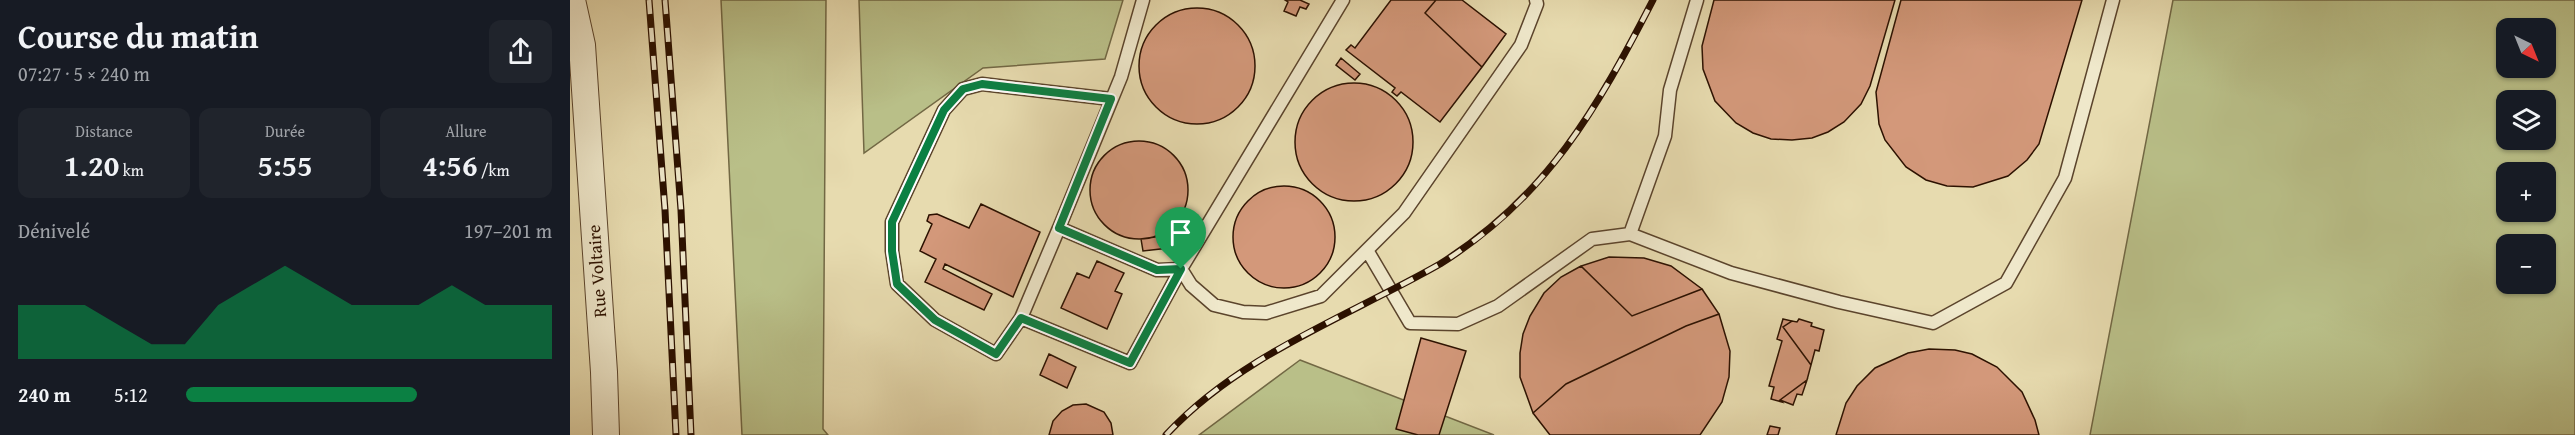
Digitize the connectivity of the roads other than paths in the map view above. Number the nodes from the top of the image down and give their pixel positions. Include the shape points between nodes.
1 (572, 0) edge
2 (1143, 0) edge
3 (1343, 0) edge
4 (1536, 0) edge
5 (1697, 0) edge
6 (2113, 0) edge
7 (1111, 99) junction
8 (1059, 228) junction
9 (1630, 234) junction
10 (1367, 250) junction
11 (1181, 269) junction
12 (1021, 318) junction
13 (606, 435) edge

1 - 13 street, Rue Voltaire via 582,57
2 - 7 lane
3 - 11 lane
4 - 10 lane via 1521,45 1404,213
5 - 9 lane via 1670,90 1665,136
6 - 9 lane via 2065,178 2006,284 1933,323 1731,273
7 - 8 lane
7 - 12 lane via 982,84 963,89 944,110 892,222 897,284 935,320 996,354
8 - 11 lane via 1157,270
8 - 12 lane
9 - 10 lane via 1592,239 1498,306 1458,324 1410,323
10 - 11 lane via 1321,296 1266,313 1214,305 1191,285
11 - 12 lane via 1130,363

